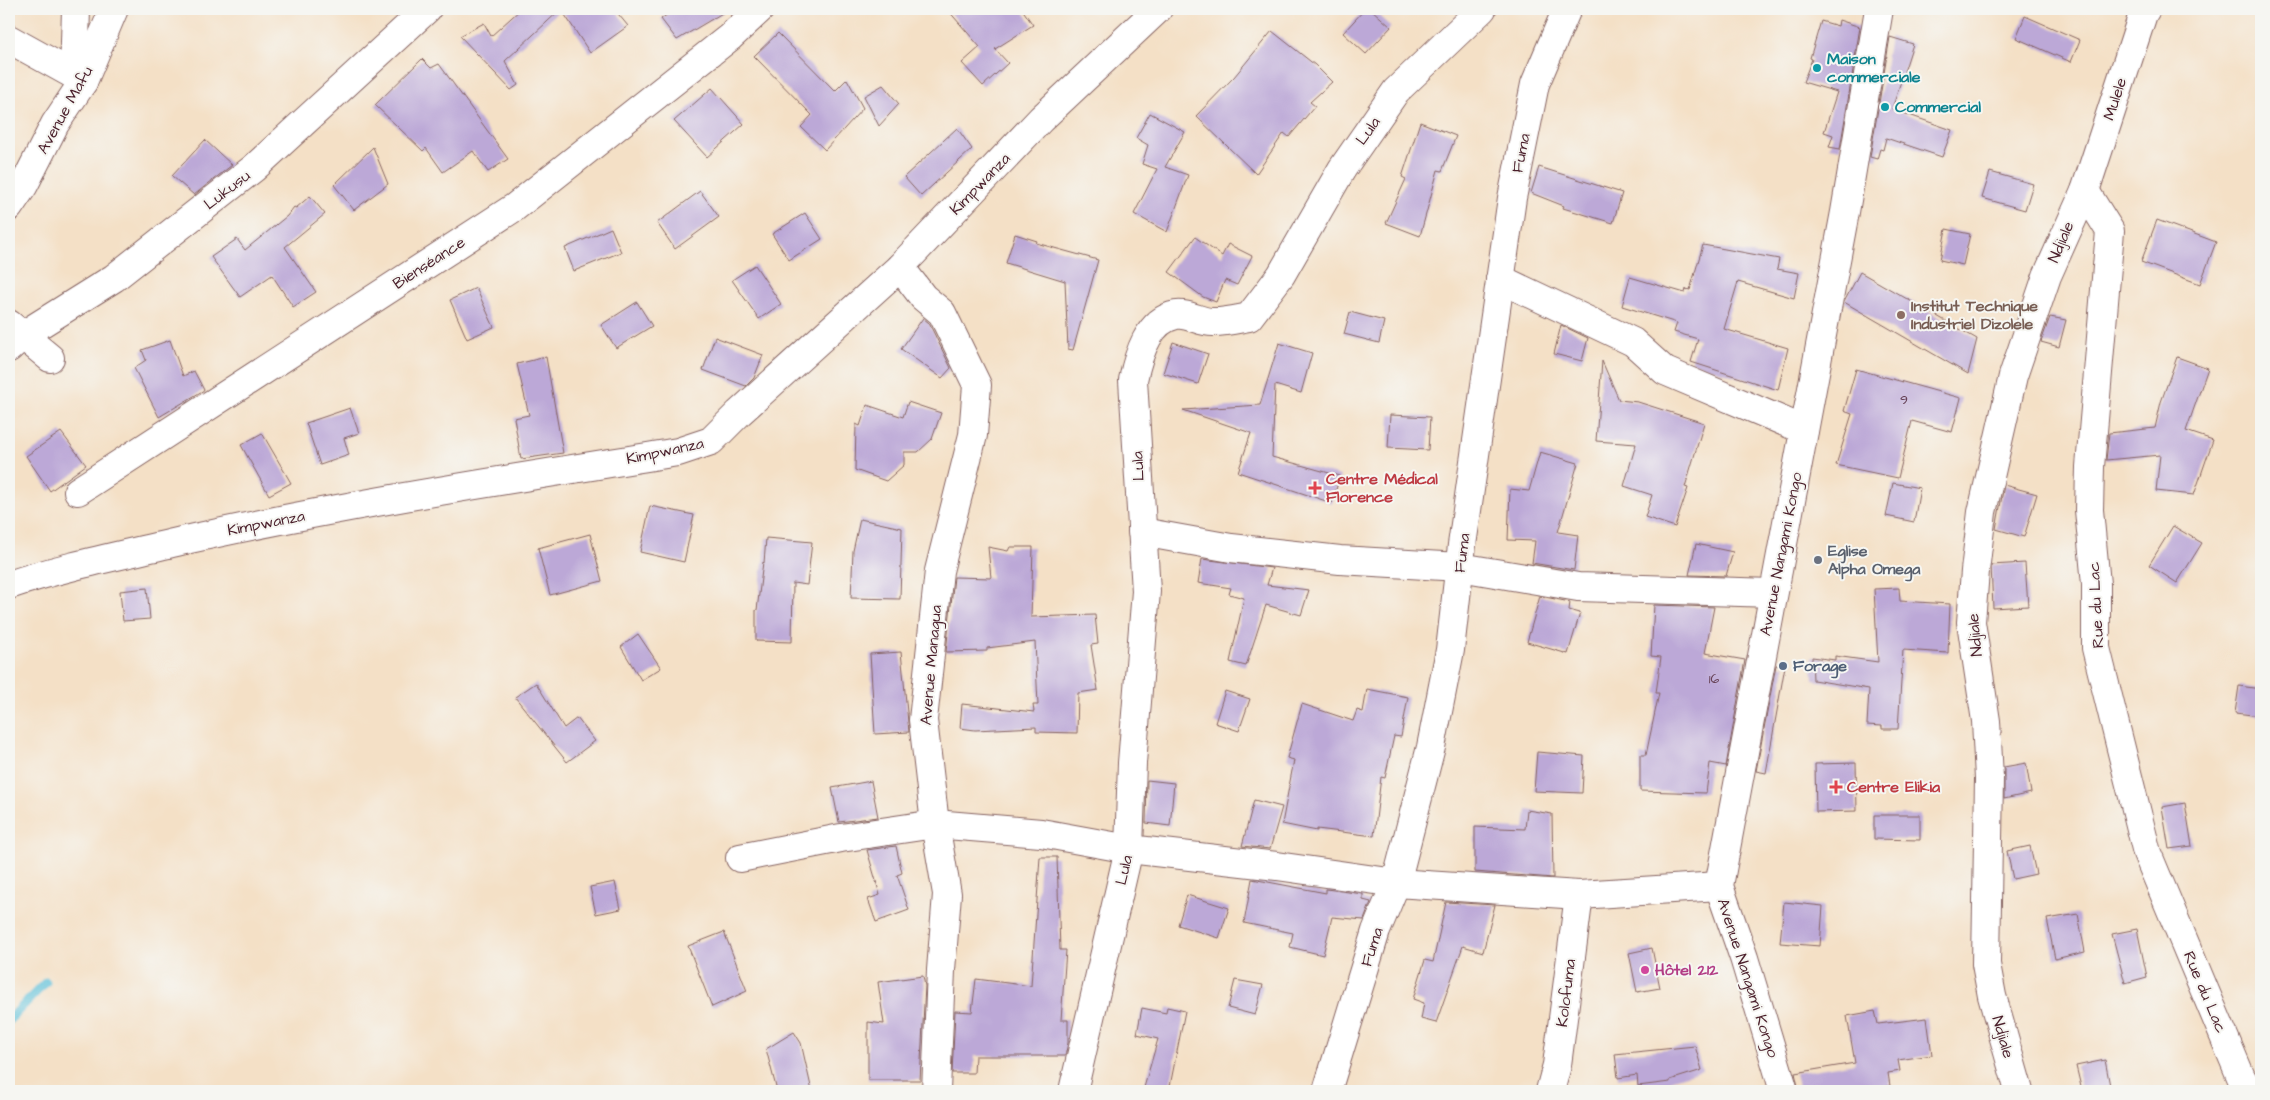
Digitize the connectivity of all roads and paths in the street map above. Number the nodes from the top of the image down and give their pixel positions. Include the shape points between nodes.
1 (76, 9) edge
2 (114, 9) edge
3 (426, 9) edge
4 (760, 9) edge
5 (1158, 9) edge
6 (1482, 9) edge
7 (1567, 9) edge
8 (1878, 9) edge
9 (2143, 10) edge
10 (9, 39) edge
11 (78, 79) junction
12 (2085, 191) junction
13 (9, 207) edge
14 (900, 267) junction
15 (1500, 280) junction
16 (13, 335) edge
17 (50, 358) dead end
18 (1804, 430) junction
19 (78, 491) dead end
20 (1142, 532) junction
21 (1460, 567) junction
22 (9, 585) edge
23 (1774, 594) junction
24 (935, 824) junction
25 (1129, 850) junction
26 (740, 858) dead end
27 (1396, 883) junction
28 (1719, 886) junction
29 (1579, 895) junction
30 (936, 1091) edge
31 (1073, 1091) edge
32 (1327, 1091) edge
33 (1550, 1091) edge
34 (1784, 1091) edge
35 (2019, 1091) edge
36 (2250, 1091) edge

1 - 11 street
2 - 11 street, Avenue Mafu
3 - 16 street, Lukusu via 254,168 114,278
4 - 19 street, Bienséance via 730,37 515,207
5 - 14 street, Kimpwanza via 1041,119
6 - 20 street, Lula via 1396,91 1342,169 1281,274 1249,318 1213,323 1177,315 1160,323 1147,338 1137,358 1133,380
7 - 15 street, Fuma via 1535,84 1512,198
8 - 18 street, Avenue Nangami Kongo via 1845,212
9 - 12 street, Mulele
10 - 11 street
11 - 13 street, Avenue Mafu via 24,185
12 - 35 street, Ndjiale via 2047,276 2013,376 1982,512 1971,622 1986,721 1989,778 1986,964
12 - 36 street, Rue du Lac via 2110,231 2088,510 2096,584 2096,648 2147,853 2241,1077
14 - 22 street, Kimpwanza via 711,441 678,452 256,524 49,571
14 - 24 street, Avenue Managua via 923,298 942,313 977,385 973,435 939,571 923,720
15 - 18 street via 1633,342 1665,371
15 - 21 street, Fuma
16 - 17 street
18 - 23 street, Avenue Nangami Kongo
20 - 21 street via 1231,548 1331,559
20 - 25 street, Lula via 1146,591 1132,762
21 - 23 street via 1578,587
21 - 27 street, Fuma via 1450,650 1433,737
23 - 28 street, Avenue Nangami Kongo
24 - 25 street via 1041,833
24 - 26 street
24 - 30 street, Avenue Managua via 947,894
25 - 27 street
25 - 31 street, Lula
27 - 29 street
27 - 32 street, Fuma via 1376,931
28 - 29 street
28 - 34 street, Avenue Nangami Kongo
29 - 33 street, Kolofuma via 1557,1065

